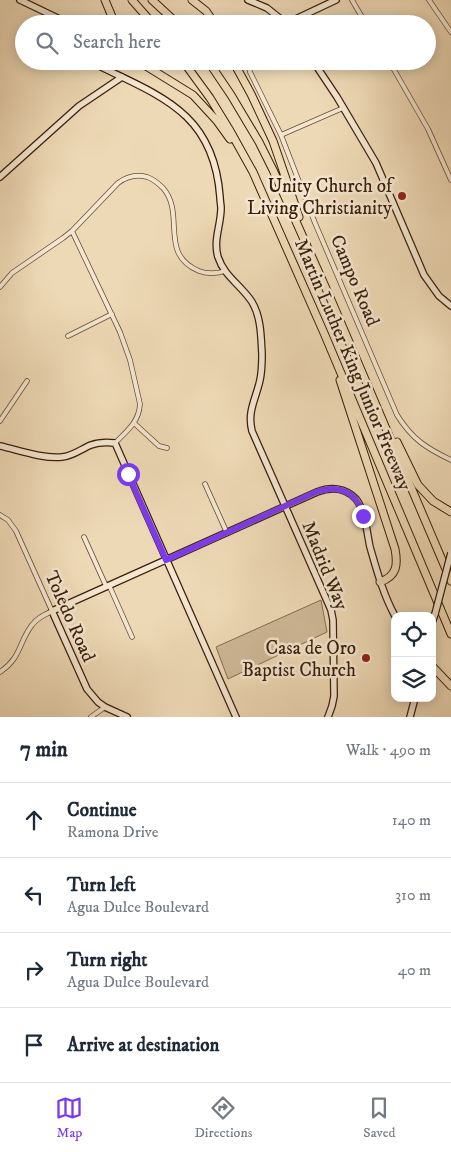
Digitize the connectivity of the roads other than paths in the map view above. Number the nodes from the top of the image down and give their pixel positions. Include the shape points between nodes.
1 (20, 0) edge
2 (105, 0) edge
3 (132, 0) edge
4 (152, 0) edge
5 (192, 0) edge
6 (248, 0) edge
7 (336, 0) edge
8 (352, 0) edge
9 (428, 0) edge
10 (51, 15) edge
11 (110, 15) edge
12 (145, 15) edge
13 (168, 15) edge
14 (209, 15) edge
15 (276, 15) edge
16 (303, 15) edge
17 (361, 15) edge
18 (451, 32) edge
19 (107, 70) edge
20 (152, 70) edge
21 (190, 70) edge
22 (214, 70) edge
23 (238, 70) edge
24 (250, 70) edge
25 (319, 70) edge
26 (393, 70) edge
27 (122, 77) junction
28 (343, 108) junction
29 (281, 135) junction
30 (248, 162) junction
31 (0, 177) edge
32 (451, 180) edge
33 (72, 231) junction
34 (305, 239) junction
35 (225, 271) junction
36 (0, 287) edge
37 (451, 306) edge
38 (112, 314) junction
39 (324, 333) junction
40 (68, 336) dead end
41 (352, 347) junction
42 (27, 381) dead end
43 (0, 421) edge
44 (134, 423) junction
45 (115, 443) junction
46 (0, 446) edge
47 (167, 448) dead end
48 (451, 460) edge
49 (205, 484) dead end
50 (284, 506) junction
51 (451, 512) edge
52 (0, 515) edge
53 (227, 533) junction
54 (84, 538) dead end
55 (451, 552) edge
56 (166, 560) junction
57 (451, 581) edge
58 (380, 582) junction
59 (108, 586) junction
60 (52, 611) junction
61 (393, 612) edge
62 (436, 612) edge
63 (451, 634) edge
64 (132, 637) dead end
65 (436, 670) edge
66 (0, 672) edge
67 (451, 686) edge
68 (414, 702) edge
69 (105, 707) junction
70 (91, 717) edge
71 (128, 717) edge
72 (236, 717) edge
73 (328, 717) edge
74 (410, 717) edge

1 - 10 street
2 - 11 highway
3 - 12 highway
4 - 13 highway
5 - 14 highway
6 - 15 street
7 - 16 street
8 - 17 street
9 - 18 street
19 - 27 street, Madrid Way
20 - 30 highway via 193,95
21 - 30 highway, Martin Luther King Junior Freeway
22 - 34 highway, Martin Luther King Junior Freeway via 259,142
23 - 34 highway via 275,147
24 - 29 street, Campo Road
25 - 28 street
26 - 32 street via 428,129
27 - 31 street via 79,106
27 - 35 street, Madrid Way via 177,108 206,140 218,177 221,209 216,248
28 - 29 street
28 - 37 street via 376,163 424,275
29 - 48 street, Campo Road via 315,223 398,415 418,441
30 - 39 highway, Martin Luther King Junior Freeway
33 - 35 street via 121,181 145,176 160,185 170,199 175,244 182,259 201,272
33 - 36 street via 12,273
33 - 38 street
34 - 41 highway, Martin Luther King Junior Freeway
35 - 50 street, Madrid Way via 249,298 258,316 262,370 250,413 250,426
38 - 40 street
38 - 44 street via 128,351 140,404
39 - 58 highway via 396,549 394,572
39 - 63 highway, Martin Luther King Junior Freeway
41 - 51 highway via 418,485 433,502
41 - 57 highway, Martin Luther King Junior Freeway
42 - 43 street
44 - 45 street
44 - 47 street via 159,446
45 - 46 street via 95,444 61,457
45 - 56 street
49 - 53 street
50 - 53 street
50 - 58 street via 325,489 350,494 361,509
50 - 73 street, Madrid Way via 332,610 334,696
52 - 60 street, Toledo Road via 16,531
53 - 56 street
54 - 59 street
55 - 62 street, bridge
56 - 59 street
56 - 72 street
58 - 61 street
59 - 60 street
59 - 64 street
60 - 66 street via 31,626 17,655
60 - 69 street, Toledo Road via 87,689
65 - 67 highway
68 - 74 street
69 - 70 street
69 - 71 street, Toledo Road

